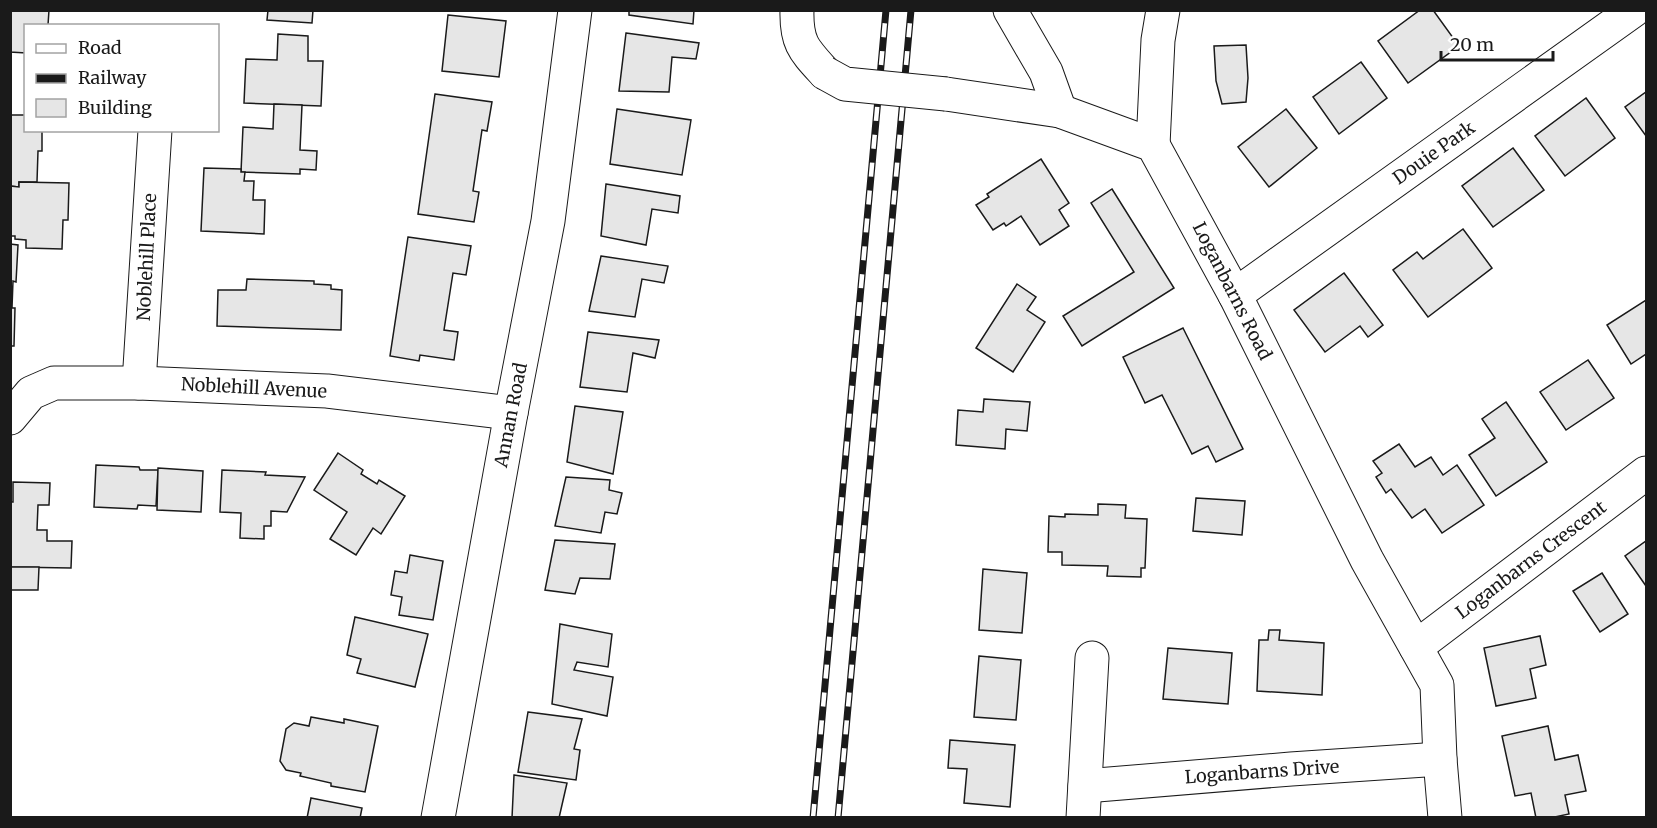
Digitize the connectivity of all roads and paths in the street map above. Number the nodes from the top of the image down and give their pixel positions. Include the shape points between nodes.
1 (576, 10) edge
2 (797, 10) edge
3 (1010, 10) edge
4 (1162, 10) edge
5 (1634, 10) edge
6 (1060, 111) junction
7 (155, 132) edge
8 (1153, 145) junction
9 (1234, 295) junction
10 (140, 383) junction
11 (511, 413) junction
12 (10, 418) edge
13 (1647, 473) edge
14 (1416, 647) junction
15 (1092, 658) dead end
16 (1440, 759) junction
17 (1084, 802) edge
18 (438, 818) edge
19 (1445, 818) edge

1 - 11 street, Annan Road via 548,221
2 - 6 street, bridge via 796,30 806,53 825,73 845,84
3 - 6 street via 1046,72
4 - 8 street
5 - 9 street, Douie Park
6 - 8 street
7 - 10 street, Noblehill Place
8 - 9 street, Loganbarns Road
9 - 14 street, Loganbarns Road via 1367,560
10 - 11 street, Noblehill Avenue via 327,391
10 - 12 street, Noblehill Avenue via 54,382 31,393
11 - 18 street, Annan Road
13 - 14 street, Loganbarns Crescent
14 - 16 street, Loganbarns Road via 1437,686
15 - 17 street, Loganbarns Drive
16 - 17 street, Loganbarns Drive via 1291,769
16 - 19 street, Loganbarns Road

